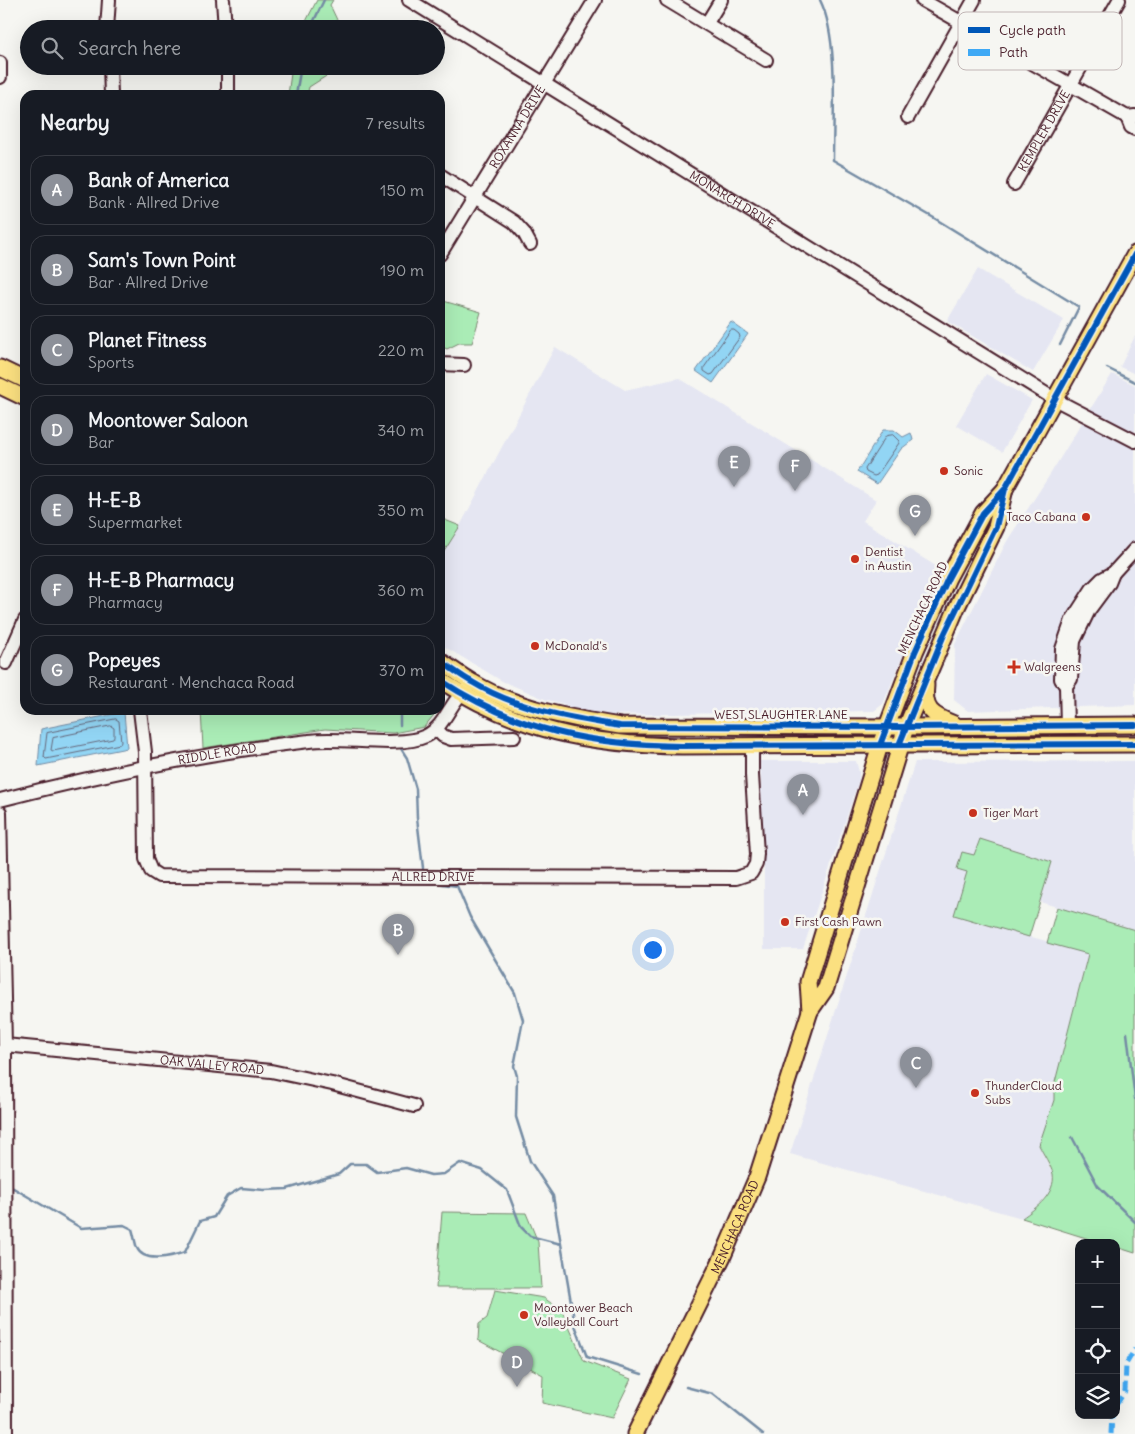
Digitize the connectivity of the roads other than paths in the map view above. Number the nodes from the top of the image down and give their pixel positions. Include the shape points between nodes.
1 (109, 0) edge
2 (223, 0) edge
3 (595, 0) edge
4 (667, 0) edge
5 (721, 0) edge
6 (922, 0) edge
7 (974, 0) edge
8 (1119, 0) edge
9 (415, 1) edge
10 (967, 12) edge
11 (1112, 12) edge
12 (107, 20) edge
13 (224, 20) edge
14 (445, 20) edge
15 (445, 20) edge
16 (958, 20) edge
17 (707, 23) junction
18 (958, 27) edge
19 (766, 60) dead end
20 (0, 63) edge
21 (1047, 70) edge
22 (1080, 70) edge
23 (110, 75) edge
24 (228, 75) edge
25 (0, 77) edge
26 (544, 84) junction
27 (1072, 84) junction
28 (111, 90) edge
29 (228, 90) edge
30 (1131, 116) edge
31 (908, 117) dead end
32 (1135, 129) edge
33 (445, 178) edge
34 (1014, 184) dead end
35 (475, 196) junction
36 (530, 244) dead end
37 (445, 246) edge
38 (1135, 254) edge
39 (445, 364) edge
40 (464, 365) dead end
41 (0, 368) edge
42 (20, 378) edge
43 (0, 386) edge
44 (20, 396) edge
45 (1056, 400) junction
46 (1135, 441) edge
47 (1005, 489) junction
48 (1135, 542) edge
49 (1133, 552) edge
50 (20, 631) edge
51 (6, 663) dead end
52 (445, 664) edge
53 (927, 678) junction
54 (445, 683) edge
55 (473, 683) junction
56 (460, 693) junction
57 (140, 715) edge
58 (1135, 725) edge
59 (960, 726) junction
60 (1067, 726) junction
61 (675, 727) junction
62 (887, 727) junction
63 (906, 727) junction
64 (436, 729) junction
65 (514, 737) dead end
66 (1135, 744) edge
67 (880, 745) junction
68 (899, 745) junction
69 (648, 746) junction
70 (752, 746) junction
71 (144, 768) junction
72 (0, 800) edge
73 (0, 812) edge
74 (810, 1011) junction
75 (5, 1045) junction
76 (2, 1082) edge
77 (414, 1106) dead end
78 (2, 1264) edge
79 (3, 1405) edge
80 (6, 1434) edge
81 (635, 1434) edge

1 - 12 street
2 - 13 street
3 - 26 street, ROXANNA DRIVE
4 - 17 street
5 - 17 street
6 - 16 street
7 - 10 street
8 - 11 street, KEMPLER DRIVE
9 - 15 street, MONARCH DRIVE
14 - 26 street, MONARCH DRIVE
17 - 19 street
18 - 31 street
20 - 25 street
21 - 27 street
22 - 27 street, KEMPLER DRIVE
23 - 28 street
24 - 29 street
26 - 35 street, ROXANNA DRIVE
26 - 45 street, MONARCH DRIVE
27 - 30 street
27 - 34 street, KEMPLER DRIVE
30 - 32 street via 1131,127
33 - 35 street
35 - 36 street via 514,222
35 - 37 street, ROXANNA DRIVE
38 - 45 main road, MENCHACA ROAD
39 - 40 street
41 - 42 main road
43 - 44 main road
45 - 46 street, MONARCH DRIVE
45 - 47 main road, MENCHACA ROAD
47 - 53 main road, MENCHACA ROAD via 996,527
47 - 62 main road, MENCHACA ROAD via 983,513 948,578 915,652
48 - 49 street
49 - 60 street via 1113,573 1074,641 1071,680 1066,686
50 - 51 street
52 - 55 main road, WEST SLAUGHTER LANE
53 - 59 main road via 924,700 932,712
53 - 63 main road, MENCHACA ROAD
54 - 56 main road
55 - 56 street
55 - 61 main road, WEST SLAUGHTER LANE via 517,702 573,719 620,726
56 - 64 street
56 - 69 main road via 516,720 563,735
57 - 71 street, ALLRED DRIVE
58 - 60 main road, WEST SLAUGHTER LANE
59 - 60 main road, WEST SLAUGHTER LANE
59 - 63 main road, WEST SLAUGHTER LANE
61 - 62 main road, WEST SLAUGHTER LANE
61 - 69 main road via 663,740
62 - 63 main road, WEST SLAUGHTER LANE
62 - 67 main road, MENCHACA ROAD
63 - 68 main road, MENCHACA ROAD
64 - 65 street via 451,739
64 - 71 street, RIDDLE ROAD via 410,741 312,740
66 - 68 main road
67 - 68 main road
67 - 70 main road
67 - 74 main road, MENCHACA ROAD via 808,982
68 - 74 main road, MENCHACA ROAD via 826,988
69 - 70 main road
70 - 71 street, ALLRED DRIVE via 756,864 751,873 736,878 159,876 151,871 146,859
71 - 72 street, RIDDLE ROAD
73 - 75 street
74 - 81 main road, MENCHACA ROAD via 757,1177 723,1256
75 - 76 street
75 - 77 street, OAK VALLEY ROAD via 271,1071
76 - 78 street
78 - 79 street
79 - 80 street

